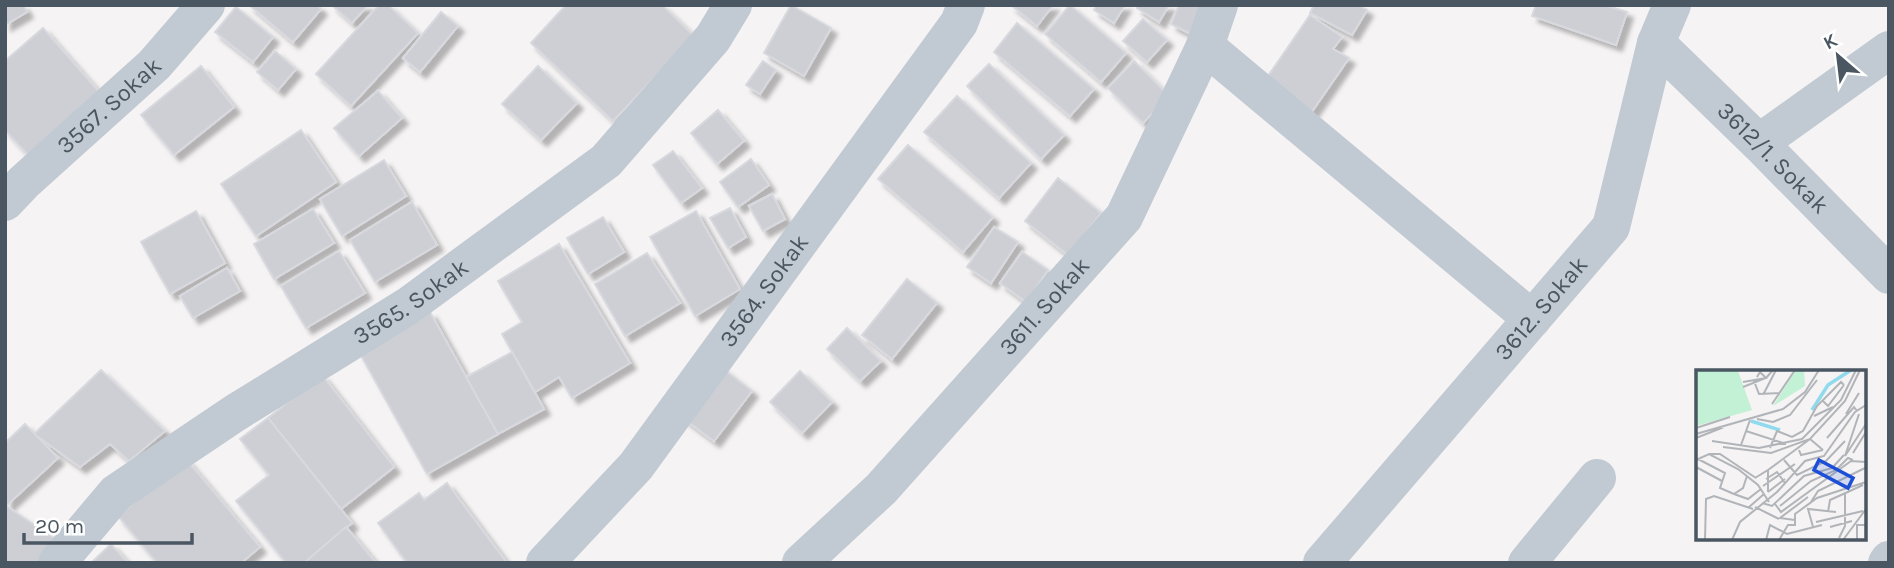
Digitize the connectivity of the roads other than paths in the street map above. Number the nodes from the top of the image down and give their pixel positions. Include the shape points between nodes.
1 (206, 5) edge
2 (733, 5) edge
3 (966, 5) edge
4 (1219, 5) edge
5 (1672, 5) edge
6 (1656, 43) junction
7 (1205, 47) junction
8 (1889, 50) edge
9 (1759, 143) junction
10 (5, 202) edge
11 (1889, 275) edge
12 (1532, 319) junction
13 (1597, 478) dead end
14 (57, 563) edge
15 (545, 563) edge
16 (801, 563) edge
17 (1322, 563) edge
18 (1527, 563) edge

1 - 10 street, 3567. Sokak via 154,65
2 - 14 street, 3565. Sokak via 713,38 606,161 408,306 116,493
3 - 15 street, 3564. Sokak via 958,23 636,466
4 - 7 street, 3611. Sokak
5 - 6 street, 3612. Sokak
6 - 9 street, 3612/1. Sokak
6 - 12 street, 3612. Sokak via 1611,227
7 - 12 street
7 - 16 street, 3611. Sokak via 1124,217 881,489
8 - 9 street
9 - 11 street, 3612/1. Sokak
12 - 17 street, 3612. Sokak
13 - 18 street

